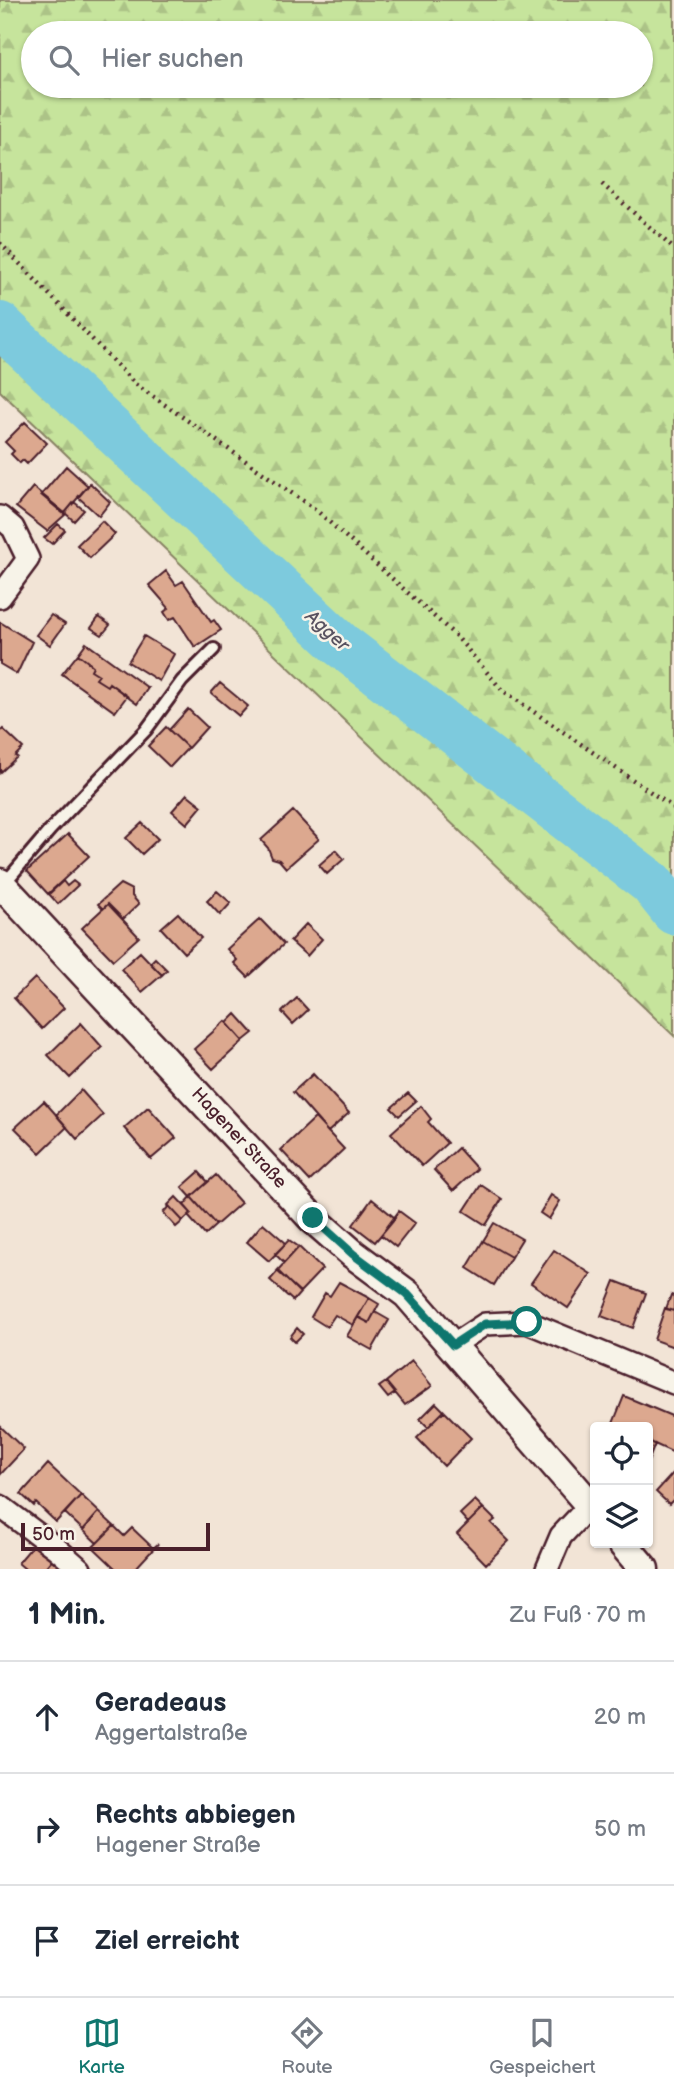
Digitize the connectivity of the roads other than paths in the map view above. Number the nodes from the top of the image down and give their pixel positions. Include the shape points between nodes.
1 (0, 517) edge
2 (0, 597) edge
3 (214, 649) dead end
4 (1, 885) edge
5 (453, 1345) junction
6 (674, 1383) edge
7 (590, 1505) edge
8 (0, 1506) edge
9 (590, 1511) edge
10 (626, 1548) edge
11 (80, 1569) edge
12 (547, 1569) edge
13 (644, 1569) edge

1 - 2 street via 13,528 28,559
3 - 4 lane via 182,681 146,730
4 - 5 main road, Hagener Straße via 313,1218 407,1294
5 - 6 street via 485,1324 527,1322
5 - 7 main road, Hagener Straße
8 - 11 street
9 - 12 street via 561,1536
10 - 13 main road

